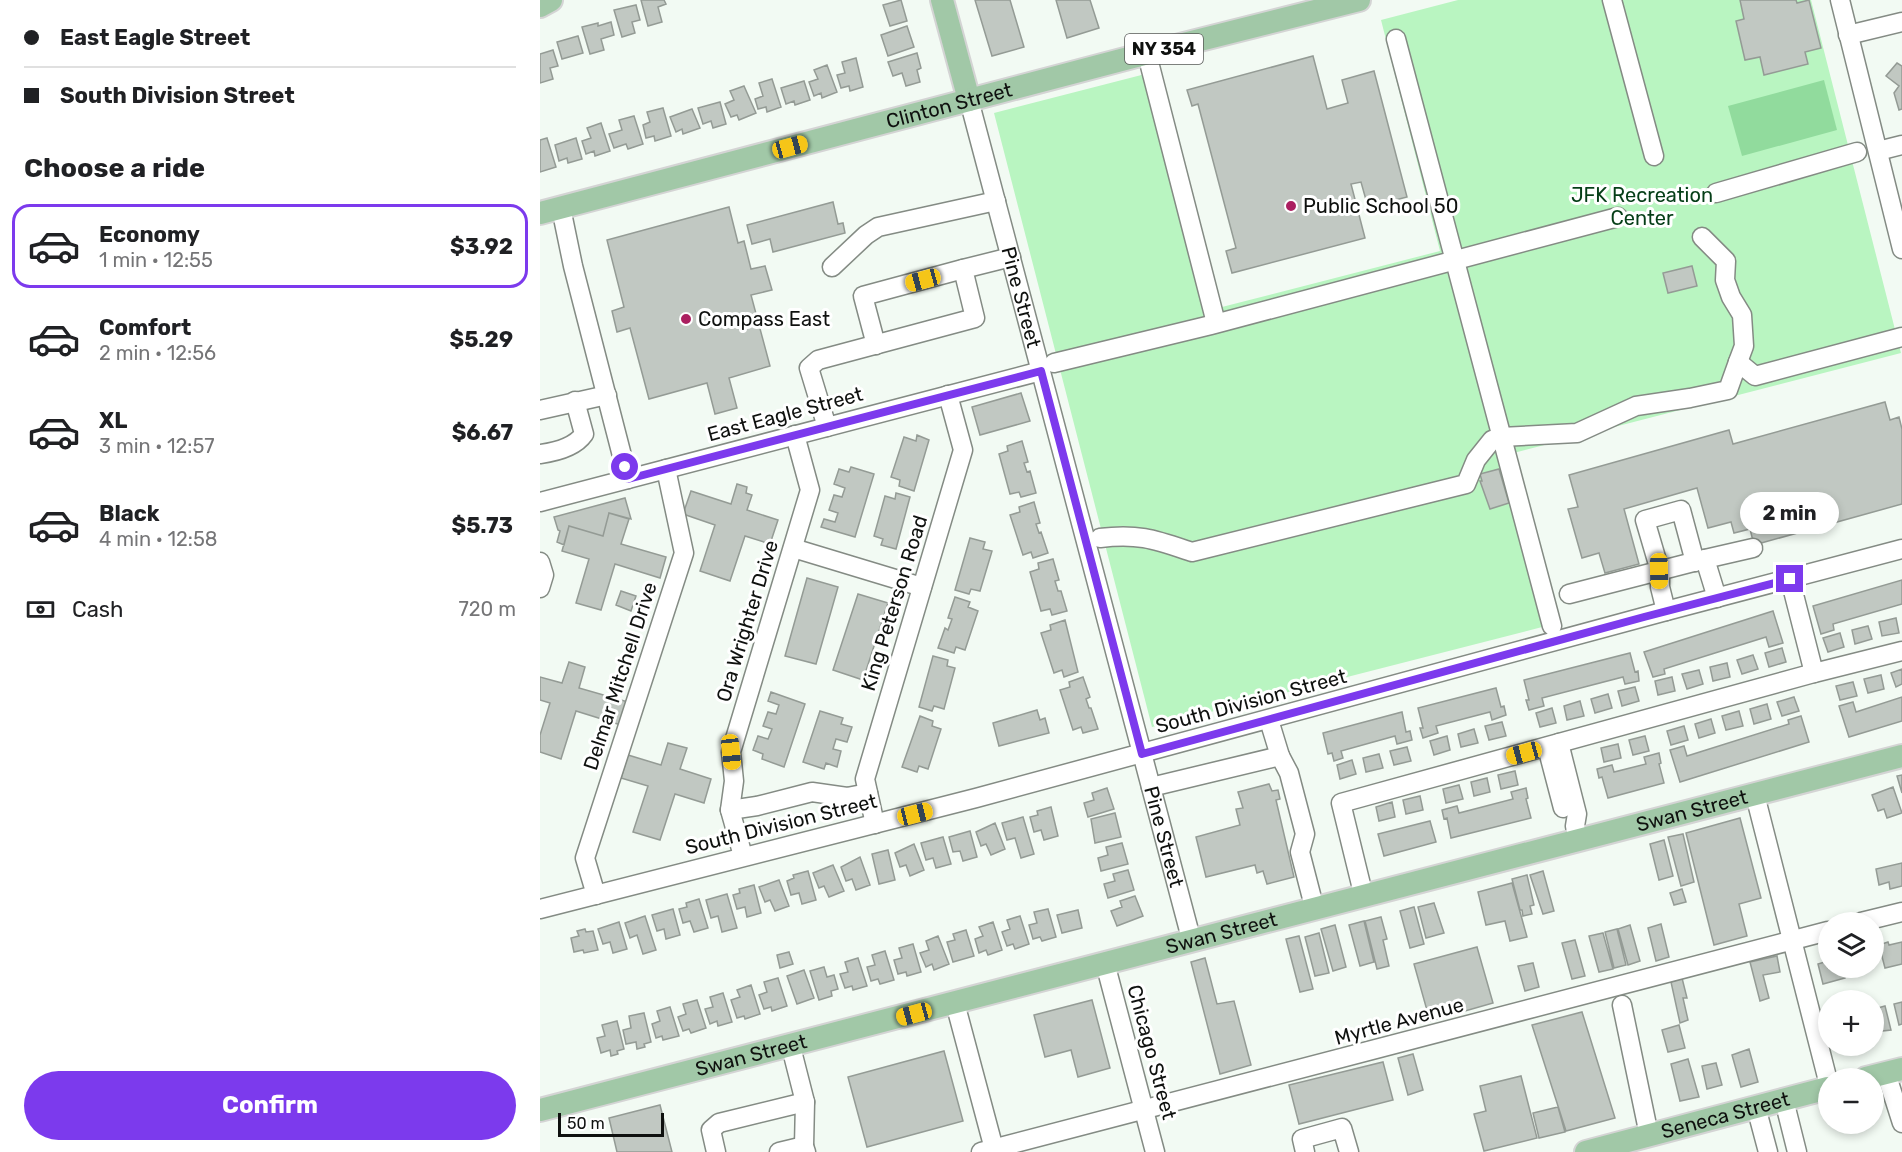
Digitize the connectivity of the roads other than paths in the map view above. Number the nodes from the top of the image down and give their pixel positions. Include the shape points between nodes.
1 (550, 0) edge
2 (942, 0) edge
3 (1359, 0) edge
4 (1612, 0) edge
5 (1840, 0) edge
6 (540, 6) edge
7 (1902, 22) edge
8 (1848, 35) junction
9 (1396, 39) dead end
10 (1150, 66) dead end
11 (969, 100) junction
12 (1902, 145) edge
13 (1878, 151) junction
14 (1857, 152) dead end
15 (1654, 156) dead end
16 (1716, 193) dead end
17 (996, 201) junction
18 (550, 210) edge
19 (1618, 218) dead end
20 (1702, 237) dead end
21 (1902, 249) edge
22 (1011, 257) junction
23 (1454, 261) junction
24 (832, 267) dead end
25 (963, 269) junction
26 (1216, 323) junction
27 (1902, 337) edge
28 (876, 345) junction
29 (1738, 362) junction
30 (1048, 367) junction
31 (1755, 376) junction
32 (1728, 390) junction
33 (607, 395) junction
34 (948, 395) junction
35 (575, 401) junction
36 (540, 410) edge
37 (827, 427) junction
38 (795, 435) junction
39 (1501, 437) junction
40 (540, 454) edge
41 (666, 469) junction
42 (628, 479) junction
43 (540, 502) edge
44 (1100, 538) dead end
45 (793, 548) junction
46 (1753, 548) dead end
47 (1902, 549) edge
48 (1700, 561) junction
49 (540, 562) edge
50 (1659, 571) junction
51 (1790, 579) junction
52 (922, 587) junction
53 (540, 588) edge
54 (1569, 594) dead end
55 (1717, 598) junction
56 (1666, 611) junction
57 (1552, 626) dead end
58 (1902, 651) edge
59 (1814, 673) junction
60 (1269, 720) junction
61 (1553, 745) junction
62 (1142, 754) junction
63 (1280, 756) junction
64 (1902, 756) edge
65 (1151, 787) junction
66 (868, 792) junction
67 (1755, 795) junction
68 (730, 810) junction
69 (875, 824) junction
70 (1576, 834) junction
71 (743, 856) junction
72 (596, 895) junction
73 (1364, 897) junction
74 (540, 909) edge
75 (1315, 910) junction
76 (1902, 912) edge
77 (1884, 916) edge
78 (1818, 934) edge
79 (1792, 940) junction
80 (1192, 942) junction
81 (1106, 963) junction
82 (956, 1003) junction
83 (1622, 1005) dead end
84 (791, 1047) junction
85 (1825, 1068) edge
86 (1885, 1074) edge
87 (1818, 1091) edge
88 (1784, 1100) junction
89 (805, 1102) junction
90 (1756, 1107) junction
91 (540, 1110) edge
92 (1144, 1110) junction
93 (1902, 1122) edge
94 (1649, 1135) junction
95 (805, 1149) edge
96 (987, 1150) edge
97 (716, 1152) edge
98 (779, 1152) edge
99 (1155, 1152) edge
100 (1305, 1152) edge
101 (1349, 1152) edge
102 (1586, 1152) edge
103 (1768, 1152) edge
104 (1797, 1152) edge

1 - 6 main road
2 - 11 main road, Pine Street
3 - 11 main road, Clinton Street / NY 354
4 - 15 street
5 - 8 street
7 - 8 street
8 - 13 street
9 - 23 street
10 - 26 street
11 - 17 street, Pine Street
11 - 18 main road, Clinton Street
12 - 13 street
13 - 21 street
14 - 16 street
17 - 22 street, Pine Street
17 - 24 street via 878,227
18 - 33 street via 573,266
19 - 23 street, East Eagle Street
20 - 29 street via 1726,261 1725,280 1742,315 1744,346
22 - 25 street
22 - 30 street, Pine Street
23 - 26 street, East Eagle Street
23 - 39 street
25 - 28 street via 975,318
25 - 28 street via 863,296
26 - 30 street, East Eagle Street
27 - 31 street
28 - 37 street via 818,360 809,368
29 - 31 street
29 - 32 street
30 - 34 street, East Eagle Street
30 - 62 street, Pine Street
31 - 32 street
32 - 39 street via 1636,406 1577,433
33 - 35 street
33 - 42 street
34 - 37 street, East Eagle Street
34 - 52 street, King Peterson Road via 963,450
35 - 36 street
35 - 40 street via 584,434 579,441
37 - 38 street, East Eagle Street
38 - 41 street, East Eagle Street
38 - 45 street, Ora Wrighter Drive via 810,490
39 - 44 street via 1492,440 1476,460 1466,484 1192,552 1148,537
39 - 57 street
41 - 42 street, East Eagle Street
41 - 72 street, Delmar Mitchell Drive via 684,553 585,858
42 - 43 street, East Eagle Street
45 - 52 street
45 - 68 street, Ora Wrighter Drive via 731,752 734,782
46 - 48 street
47 - 51 street, South Division Street
48 - 50 street
48 - 50 street via 1681,510 1646,520
48 - 55 street
49 - 53 street via 544,575
50 - 54 street
50 - 56 street
51 - 55 street, South Division Street
51 - 59 street
52 - 66 street, King Peterson Road via 865,779
55 - 56 street, South Division Street
56 - 60 street, South Division Street
58 - 59 street
59 - 61 street
60 - 62 street, South Division Street
60 - 63 street
61 - 70 street via 1565,817
61 - 73 street via 1341,803
62 - 65 street, Pine Street
62 - 69 street, South Division Street
63 - 65 street
63 - 75 street via 1289,772 1305,834 1300,852
64 - 67 main road, Swan Street
65 - 80 street, Pine Street
66 - 68 street via 847,797 812,792
66 - 69 street, King Peterson Road
67 - 70 main road, Swan Street
67 - 79 street
68 - 71 street, Ora Wrighter Drive
69 - 71 street, South Division Street
70 - 73 main road, Swan Street
71 - 72 street, South Division Street
72 - 74 street, South Division Street
73 - 75 main road, Swan Street
75 - 80 main road, Swan Street
76 - 77 street
78 - 79 street, Myrtle Avenue
79 - 85 street
79 - 92 street, Myrtle Avenue
80 - 81 main road, Swan Street
81 - 82 main road, Swan Street
81 - 92 street, Chicago Street
82 - 84 main road, Swan Street
82 - 96 street
83 - 94 street
84 - 89 street
84 - 91 main road, Swan Street
86 - 93 street
87 - 88 main road, Seneca Street
88 - 90 main road, Seneca Street
88 - 104 street
89 - 95 street
89 - 97 street via 719,1123 711,1130
90 - 94 main road, Seneca Street
90 - 103 street
92 - 96 street, Myrtle Avenue
92 - 99 street, Chicago Street
94 - 102 main road, Seneca Street
95 - 98 street
100 - 101 street via 1302,1139 1342,1128

